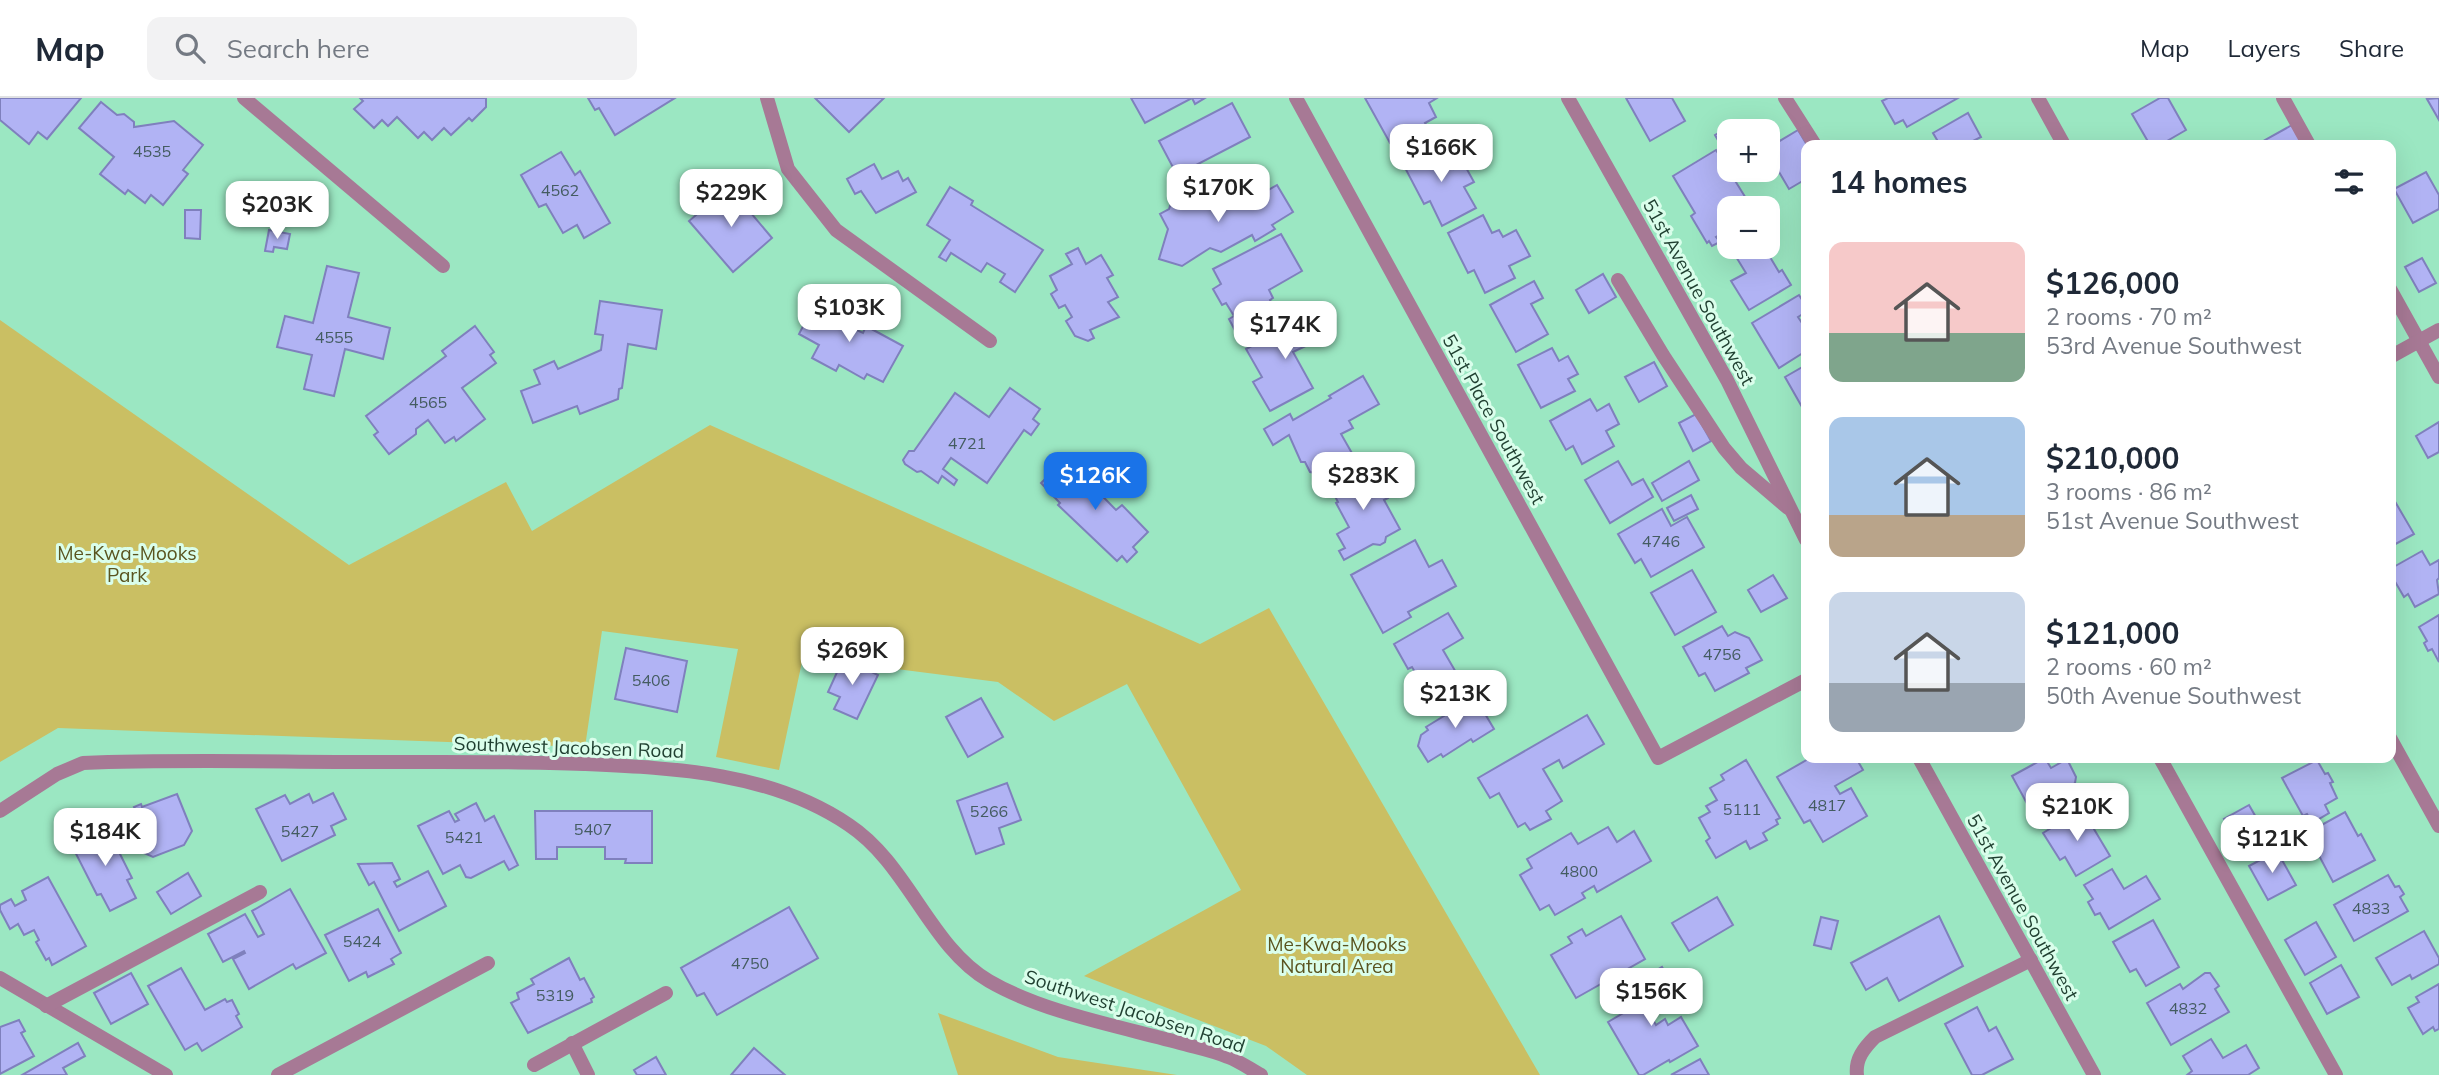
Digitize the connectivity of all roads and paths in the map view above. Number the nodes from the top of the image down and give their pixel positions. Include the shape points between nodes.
1 (244, 98) edge
2 (767, 98) edge
3 (1296, 98) edge
4 (1568, 98) edge
5 (1784, 98) edge
6 (2038, 98) edge
7 (2283, 98) edge
8 (1812, 140) edge
9 (2061, 140) edge
10 (2306, 140) edge
11 (443, 266) dead end
12 (1618, 280) dead end
13 (2396, 299) edge
14 (2439, 330) edge
15 (990, 341) dead end
16 (2420, 341) junction
17 (2396, 354) edge
18 (2439, 377) edge
19 (1788, 508) junction
20 (1801, 531) edge
21 (1801, 683) edge
22 (2396, 749) edge
23 (1922, 763) edge
24 (2163, 763) edge
25 (0, 810) edge
26 (2439, 825) edge
27 (260, 892) dead end
28 (2031, 960) junction
29 (488, 962) dead end
30 (0, 978) edge
31 (666, 993) dead end
32 (46, 1006) junction
33 (572, 1044) junction
34 (534, 1065) dead end
35 (166, 1075) edge
36 (278, 1075) edge
37 (588, 1075) edge
38 (1261, 1075) edge
39 (1857, 1075) edge
40 (2094, 1075) edge
41 (2336, 1075) edge

1 - 11 street
2 - 15 street via 788,169 836,230
3 - 21 street, 51st Place Southwest via 1658,758
4 - 19 street, 51st Avenue Southwest via 1727,380
5 - 8 street
6 - 9 street
7 - 10 street
12 - 19 street, 51st Avenue Southwest via 1724,448
13 - 16 street
14 - 16 street
16 - 17 street
16 - 18 street
19 - 20 street, 51st Avenue Southwest
22 - 26 street
23 - 28 street, 51st Avenue Southwest
24 - 41 street
25 - 38 street, Southwest Jacobsen Road via 83,763 525,762 664,767 738,778 815,806 850,826 909,887 962,960 988,981 1081,1017 1228,1057
27 - 32 street
28 - 39 street via 1875,1037 1862,1050
28 - 40 street, 51st Avenue Southwest
29 - 36 street
30 - 32 street
31 - 33 street
32 - 35 street
33 - 34 street
33 - 37 street

